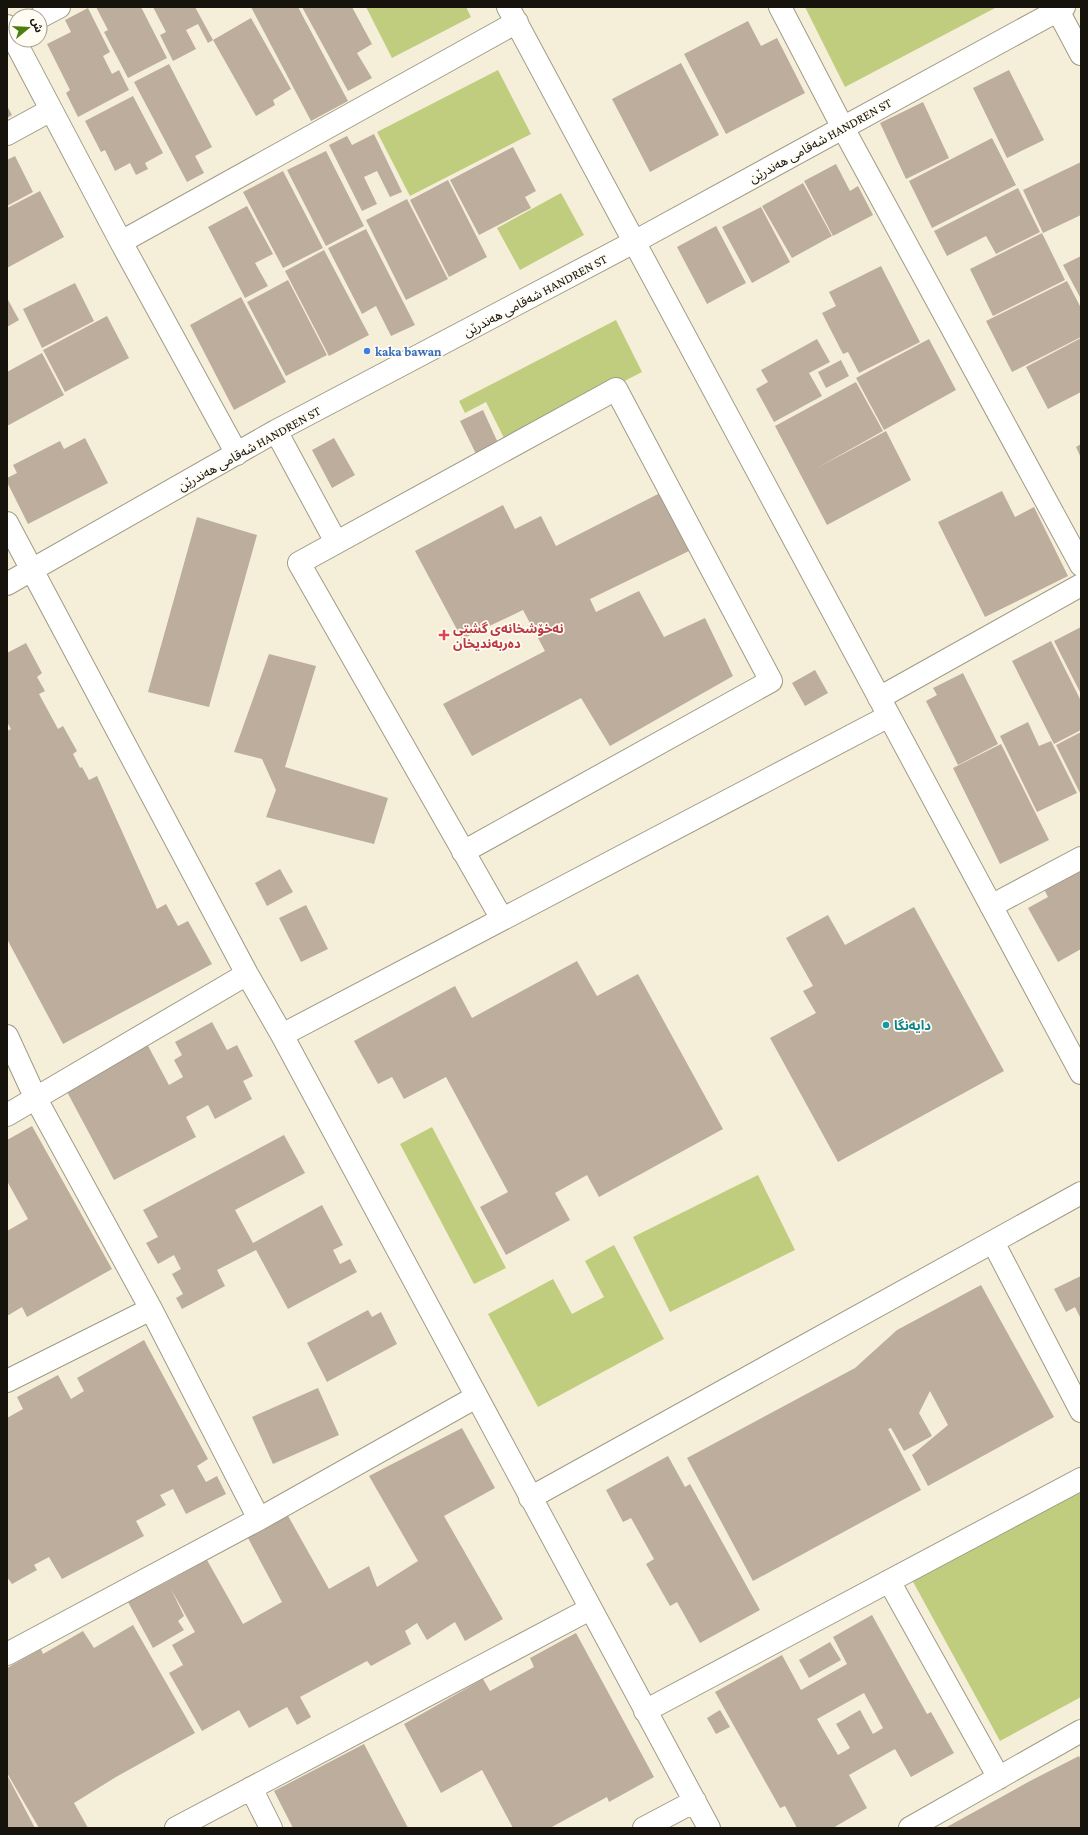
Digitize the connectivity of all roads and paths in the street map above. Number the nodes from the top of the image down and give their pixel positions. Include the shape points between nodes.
1 (59, 7) edge
2 (780, 7) edge
3 (1059, 8) edge
4 (48, 13) edge
5 (512, 15) edge
6 (20, 48) edge
7 (1081, 54) edge
8 (51, 110) junction
9 (843, 128) junction
10 (7, 134) edge
11 (121, 242) junction
12 (634, 242) junction
13 (276, 432) junction
14 (237, 454) junction
15 (7, 524) edge
16 (336, 542) junction
17 (1081, 565) edge
18 (32, 571) junction
19 (7, 584) edge
20 (1081, 585) edge
21 (884, 707) junction
22 (464, 852) junction
23 (1081, 858) edge
24 (991, 906) junction
25 (502, 919) junction
26 (247, 974) junction
27 (282, 1035) junction
28 (7, 1036) edge
29 (1081, 1073) edge
30 (36, 1099) junction
31 (7, 1115) edge
32 (1081, 1193) edge
33 (993, 1242) junction
34 (151, 1309) junction
35 (7, 1381) edge
36 (476, 1396) junction
37 (1081, 1411) edge
38 (1081, 1479) edge
39 (530, 1498) junction
40 (259, 1520) junction
41 (889, 1581) junction
42 (590, 1609) junction
43 (7, 1654) edge
44 (645, 1711) junction
45 (1081, 1731) edge
46 (999, 1778) junction
47 (251, 1788) junction
48 (695, 1801) junction
49 (176, 1828) edge
50 (271, 1828) edge
51 (644, 1828) edge
52 (709, 1828) edge
53 (910, 1828) edge

1 - 4 street
2 - 9 street
3 - 7 street
3 - 9 street, شەقامی هەندرێن HANDREN ST
5 - 11 street
5 - 12 street
6 - 8 street
8 - 10 street
8 - 11 street
9 - 12 street, شەقامی هەندرێن HANDREN ST
9 - 17 street
11 - 14 street
12 - 13 street, شەقامی هەندرێن HANDREN ST
12 - 21 street
13 - 14 street, شەقامی هەندرێن HANDREN ST
13 - 16 street
14 - 18 street, شەقامی هەندرێن HANDREN ST
15 - 18 street
16 - 22 street via 299,563
16 - 22 street via 616,390 771,680
18 - 19 street, شەقامی هەندرێن HANDREN ST
18 - 26 street
20 - 21 street
21 - 24 street
21 - 25 street
22 - 25 street
23 - 24 street
24 - 29 street
25 - 27 street
26 - 27 street
26 - 30 street
27 - 36 street
28 - 30 street
30 - 31 street
30 - 34 street
32 - 33 street
33 - 37 street
33 - 39 street
34 - 35 street
34 - 40 street
36 - 39 street
36 - 40 street
38 - 41 street
39 - 42 street
40 - 43 street
41 - 44 street
41 - 46 street
42 - 44 street
42 - 47 street
44 - 48 street
45 - 46 street
46 - 53 street
47 - 49 street
47 - 50 street
48 - 51 street
48 - 52 street

